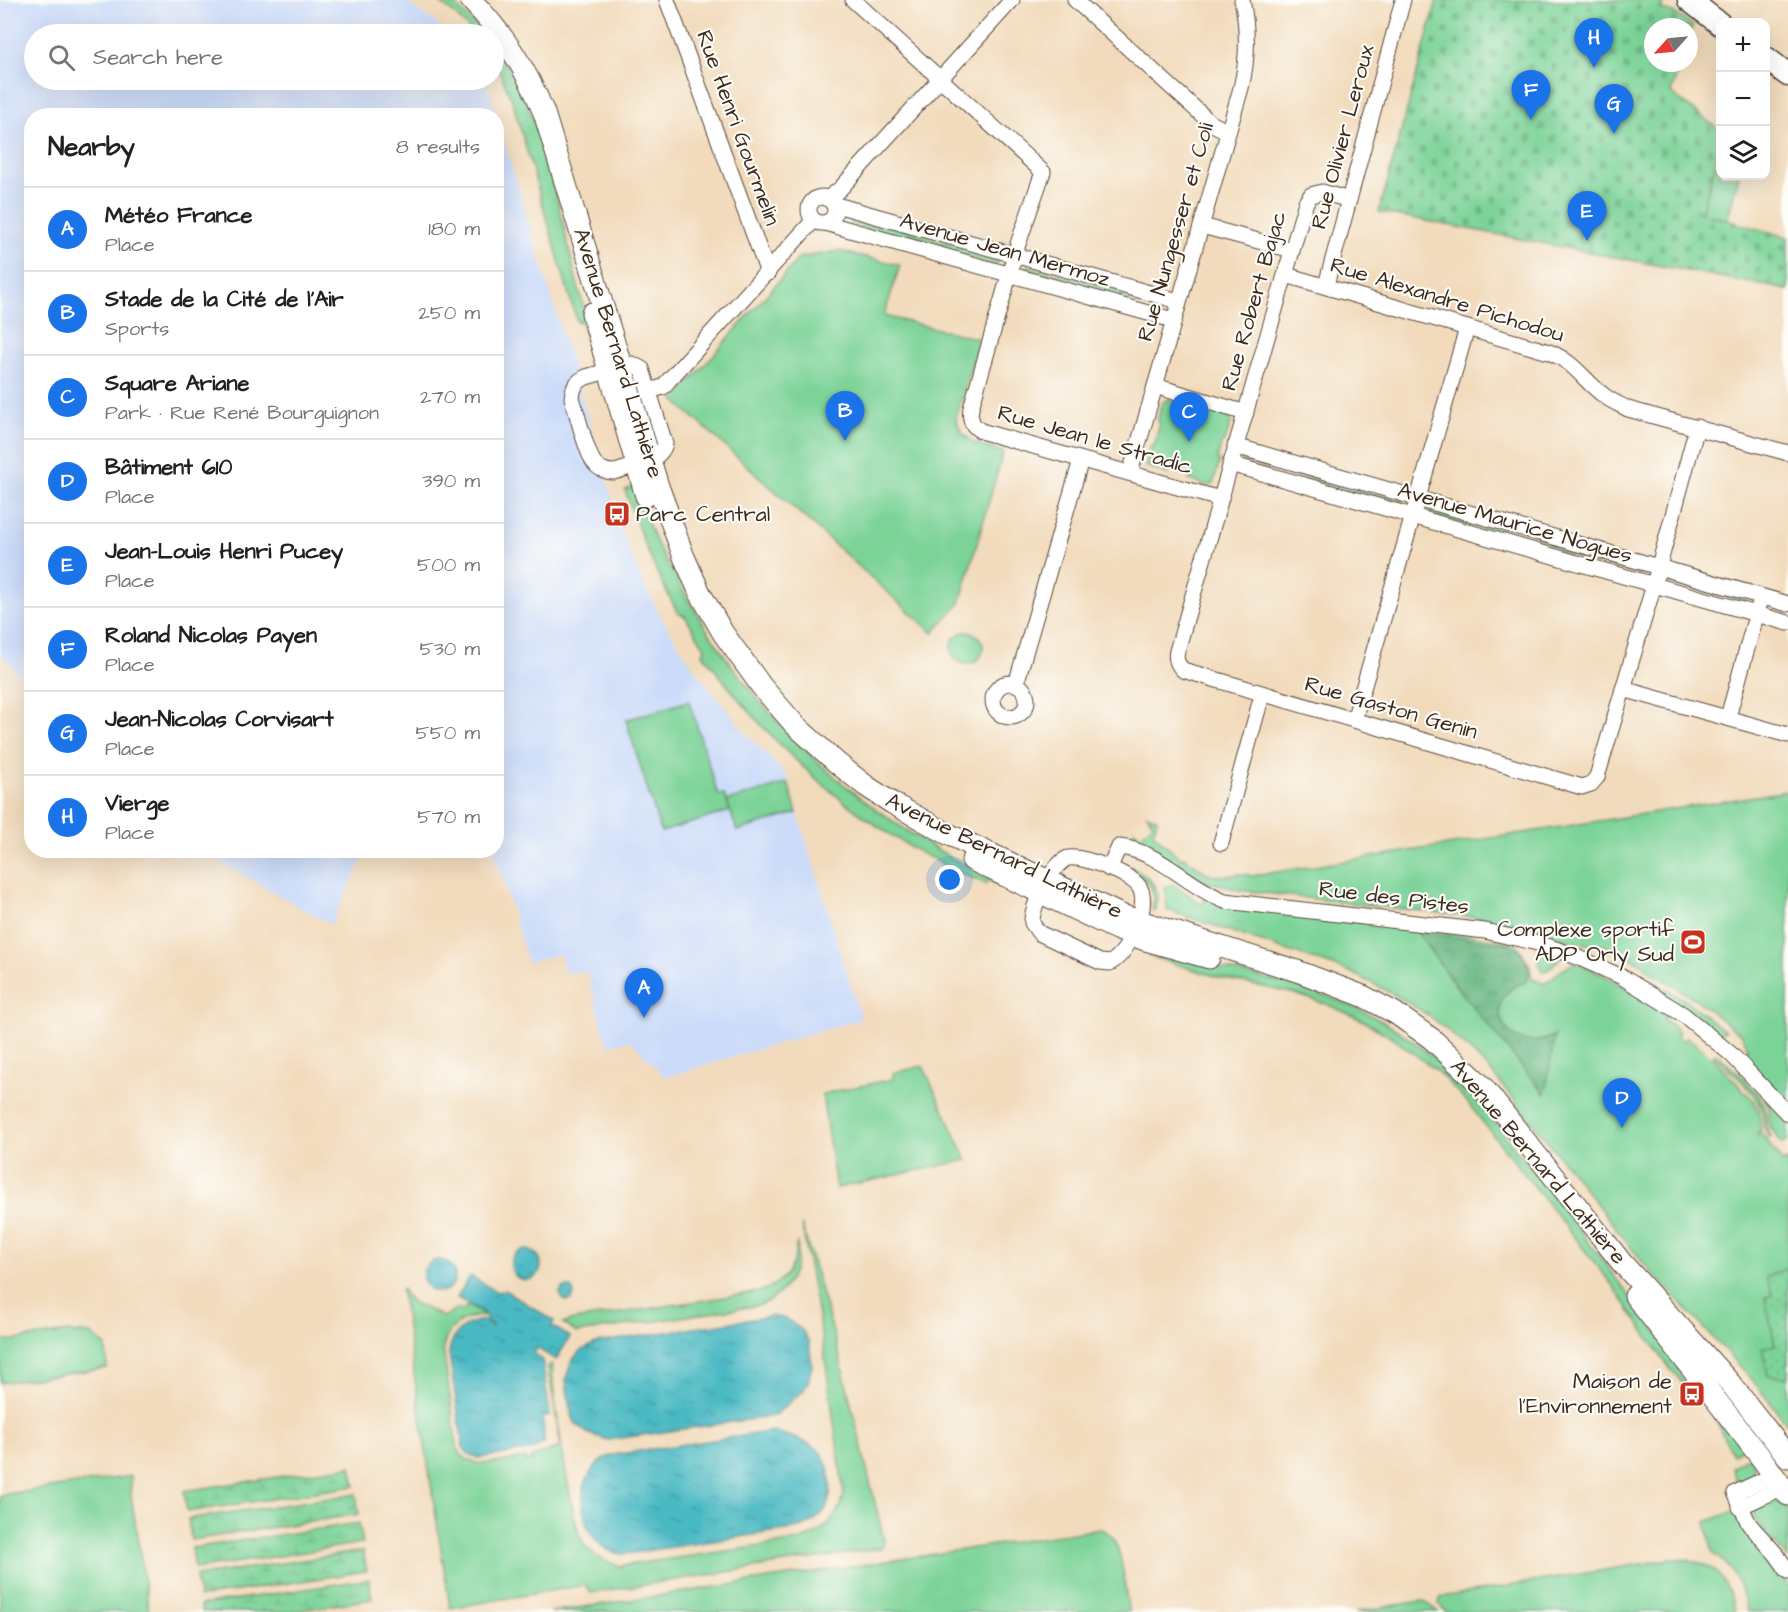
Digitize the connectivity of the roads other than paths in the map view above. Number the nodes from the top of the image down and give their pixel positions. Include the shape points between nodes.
1 (456, 0) edge
2 (471, 0) edge
3 (667, 0) edge
4 (853, 0) edge
5 (1012, 0) edge
6 (1075, 0) edge
7 (1242, 0) edge
8 (1403, 0) edge
9 (1689, 0) edge
10 (1716, 21) edge
11 (480, 24) edge
12 (493, 24) edge
13 (504, 38) edge
14 (504, 54) edge
15 (1770, 61) edge
16 (1788, 75) edge
17 (940, 79) junction
18 (1228, 132) junction
19 (1349, 200) junction
20 (830, 202) junction
21 (820, 221) junction
22 (1202, 226) junction
23 (1292, 250) junction
24 (1016, 255) junction
25 (768, 273) junction
26 (1010, 273) junction
27 (1287, 275) junction
28 (1326, 285) junction
29 (1178, 301) junction
30 (1173, 320) junction
31 (1467, 328) junction
32 (615, 368) junction
33 (1155, 386) junction
34 (649, 391) junction
35 (1246, 413) junction
36 (1697, 427) junction
37 (1235, 446) junction
38 (1788, 453) edge
39 (1081, 460) junction
40 (644, 463) junction
41 (1230, 464) junction
42 (1131, 474) junction
43 (1418, 498) junction
44 (1220, 499) junction
45 (1413, 517) junction
46 (1658, 567) junction
47 (1653, 585) junction
48 (1761, 597) junction
49 (1788, 604) edge
50 (1756, 614) junction
51 (1788, 623) edge
52 (1180, 667) joint
53 (1017, 684) dead end
54 (1623, 688) junction
55 (1262, 694) junction
56 (1728, 717) junction
57 (1354, 720) junction
58 (1788, 735) edge
59 (1221, 843) dead end
60 (1109, 869) junction
61 (1044, 887) junction
62 (1136, 929) junction
63 (1788, 1114) edge
64 (1788, 1457) edge
65 (1782, 1486) edge
66 (1788, 1571) edge

1 - 11 main road, Avenue Bernard Lathière
2 - 12 main road, Avenue Bernard Lathière
3 - 25 street, Rue Henri Gourmelin
4 - 17 street
5 - 17 street
6 - 18 street via 1211,123
7 - 18 street, Rue Nungesser et Coli via 1246,25 1244,76
8 - 19 street, Rue Olivier Leroux
9 - 10 main road
13 - 32 main road, Avenue Bernard Lathière via 524,67 544,113
14 - 32 main road, Avenue Bernard Lathière via 520,77 534,110
15 - 16 main road
17 - 20 street
17 - 24 street, Rue Jean le Stradic via 1043,172
18 - 22 street, Rue Nungesser et Coli
19 - 23 street, Rue Robert Bajac via 1322,192 1311,195
19 - 28 street, Rue Olivier Leroux
20 - 21 street via 834,216
20 - 21 street via 820,198 811,205 810,213
20 - 24 street, Avenue Jean Mermoz
21 - 25 street
21 - 26 street, Avenue Jean Mermoz
22 - 23 street
22 - 29 street, Rue Nungesser et Coli
23 - 27 street, Rue Robert Bajac
24 - 26 street, Rue Jean le Stradic
24 - 29 street, Avenue Jean Mermoz
25 - 34 street via 663,387
26 - 30 street, Avenue Jean Mermoz
26 - 39 street, Rue Jean le Stradic via 971,419 978,430
27 - 28 street, Rue Alexandre Pichodou
27 - 35 street, Rue Robert Bajac
28 - 31 street, Rue Alexandre Pichodou
29 - 30 street, Rue Nungesser et Coli
30 - 33 street, Rue Nungesser et Coli
31 - 36 street, Rue Alexandre Pichodou via 1563,357 1606,397 1628,409
31 - 43 street
32 - 34 street via 632,364 642,369
32 - 40 main road, Avenue Bernard Lathière
32 - 40 street via 579,380 573,391 575,408 595,465 613,472
33 - 35 street
33 - 42 street, Rue Nungesser et Coli
34 - 40 street via 665,444 659,454
35 - 37 street, Rue Robert Bajac
36 - 38 street, Rue Alexandre Pichodou
36 - 46 street
37 - 41 street, Rue Robert Bajac
37 - 43 street, Avenue Maurice Nogues
39 - 42 street, Rue Jean le Stradic
39 - 53 street
40 - 61 main road, Avenue Bernard Lathière via 700,593 723,633 795,725 837,763 892,803
41 - 44 street, Rue Robert Bajac
41 - 45 street, Avenue Maurice Nogues
42 - 44 street, Rue Jean le Stradic
43 - 45 street
43 - 46 street, Avenue Maurice Nogues
44 - 52 street, Rue Robert Bajac via 1175,657
45 - 47 street, Avenue Maurice Nogues
45 - 57 street
46 - 47 street
46 - 48 street, Avenue Maurice Nogues
47 - 50 street, Avenue Maurice Nogues
47 - 54 street
48 - 49 street, Avenue Maurice Nogues
48 - 50 street
50 - 51 street, Avenue Maurice Nogues
50 - 56 street
52 - 55 street, Rue Gaston Genin
54 - 56 street
54 - 57 street, Rue Gaston Genin via 1597,777 1582,787
55 - 57 street, Rue Gaston Genin
55 - 59 street
56 - 58 street
60 - 61 street via 1082,858 1068,858 1054,867
60 - 62 street via 1140,888 1143,901
60 - 63 street, Rue des Pistes via 1119,848 1127,848 1151,857 1225,901 1485,931 1551,947 1622,977 1684,1015 1732,1055
61 - 62 main road, Avenue Bernard Lathière
61 - 62 street via 1031,919 1036,930 1100,962 1115,960
62 - 64 main road, Avenue Bernard Lathière via 1331,983 1395,1013 1432,1038 1482,1086 1622,1263 1731,1384
62 - 65 main road, Avenue Bernard Lathière via 1329,992 1377,1014 1424,1044 1490,1112
65 - 66 street via 1737,1500 1749,1524

